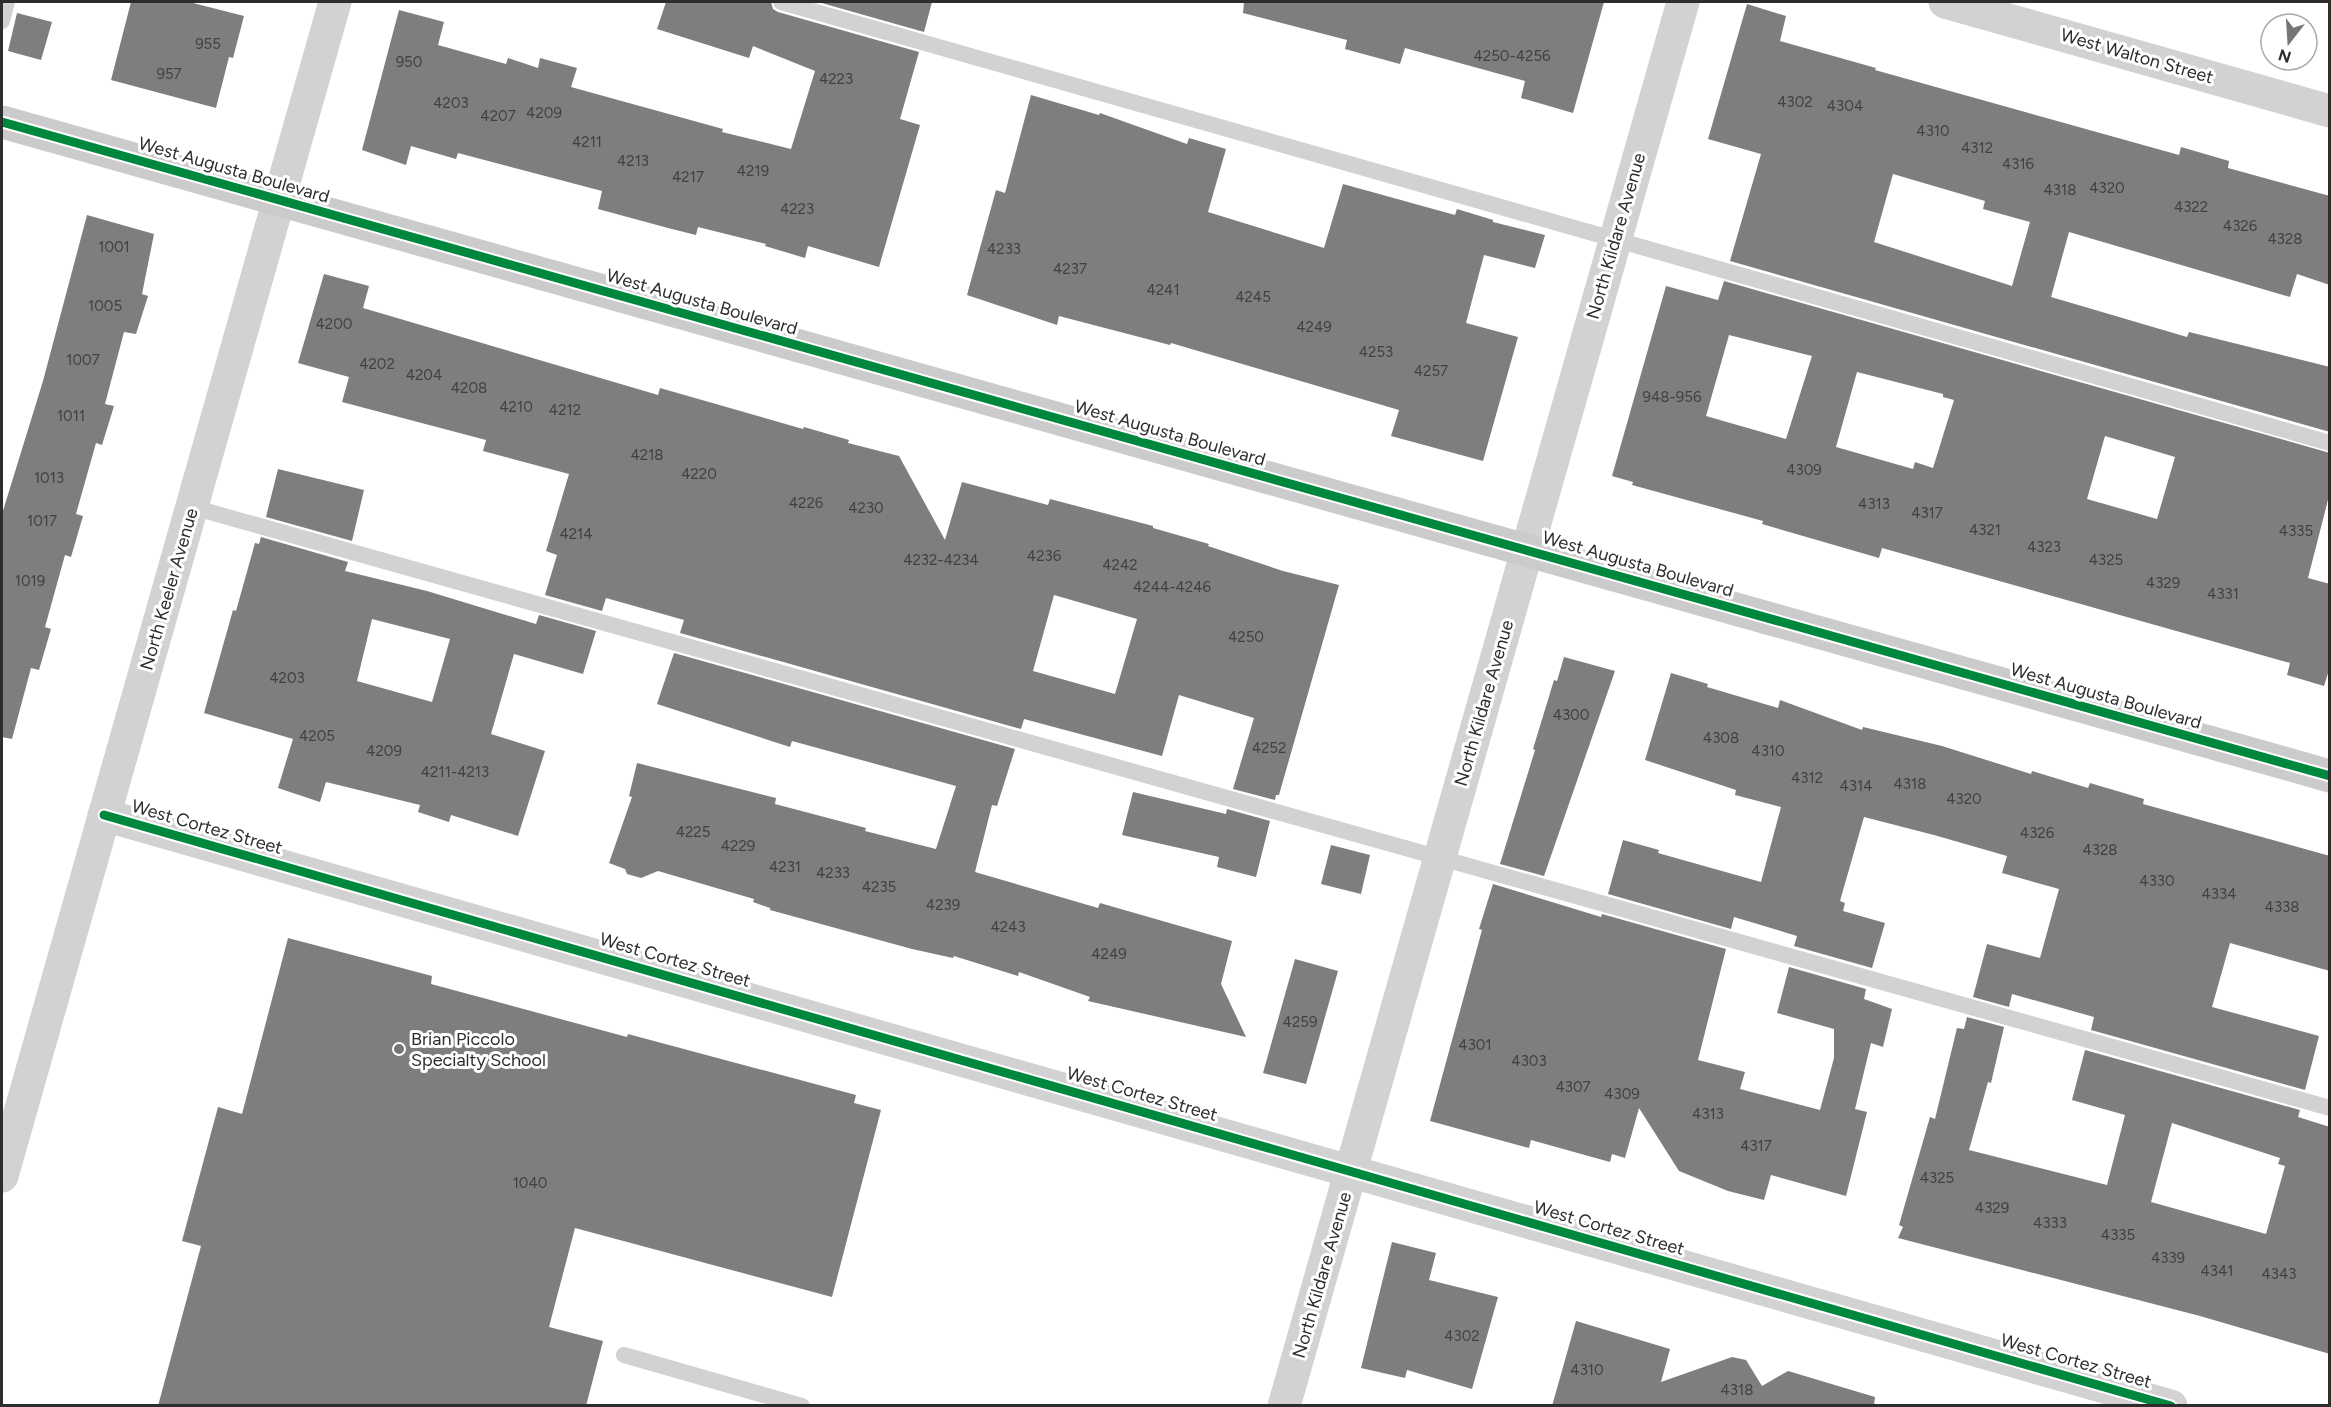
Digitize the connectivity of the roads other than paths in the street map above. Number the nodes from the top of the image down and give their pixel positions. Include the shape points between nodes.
1 (7, 2) edge
2 (335, 2) edge
3 (781, 2) edge
4 (1683, 2) edge
5 (1945, 2) edge
6 (2, 21) edge
7 (2330, 111) edge
8 (2, 122) edge
9 (279, 200) junction
10 (1615, 238) junction
11 (2330, 443) edge
12 (192, 507) junction
13 (1527, 550) junction
14 (2330, 776) edge
15 (104, 815) junction
16 (1440, 858) junction
17 (2330, 1108) edge
18 (1351, 1171) junction
19 (2, 1176) edge
20 (624, 1354) dead end
21 (802, 1406) edge
22 (1284, 1406) edge
23 (2171, 1406) edge

1 - 6 lane
2 - 9 street, North Keeler Avenue
3 - 10 lane
4 - 10 street, North Kildare Avenue
5 - 7 street, West Walton Street
8 - 9 street, West Augusta Boulevard
9 - 12 street, North Keeler Avenue
9 - 13 street, West Augusta Boulevard
10 - 11 lane
10 - 13 street, North Kildare Avenue
12 - 15 street, North Keeler Avenue
12 - 16 lane
13 - 14 street, West Augusta Boulevard
13 - 16 street, North Kildare Avenue
15 - 18 street, West Cortez Street
15 - 19 street, North Keeler Avenue
16 - 17 lane
16 - 18 street, North Kildare Avenue
18 - 22 street, North Kildare Avenue
18 - 23 street, West Cortez Street
20 - 21 lane

